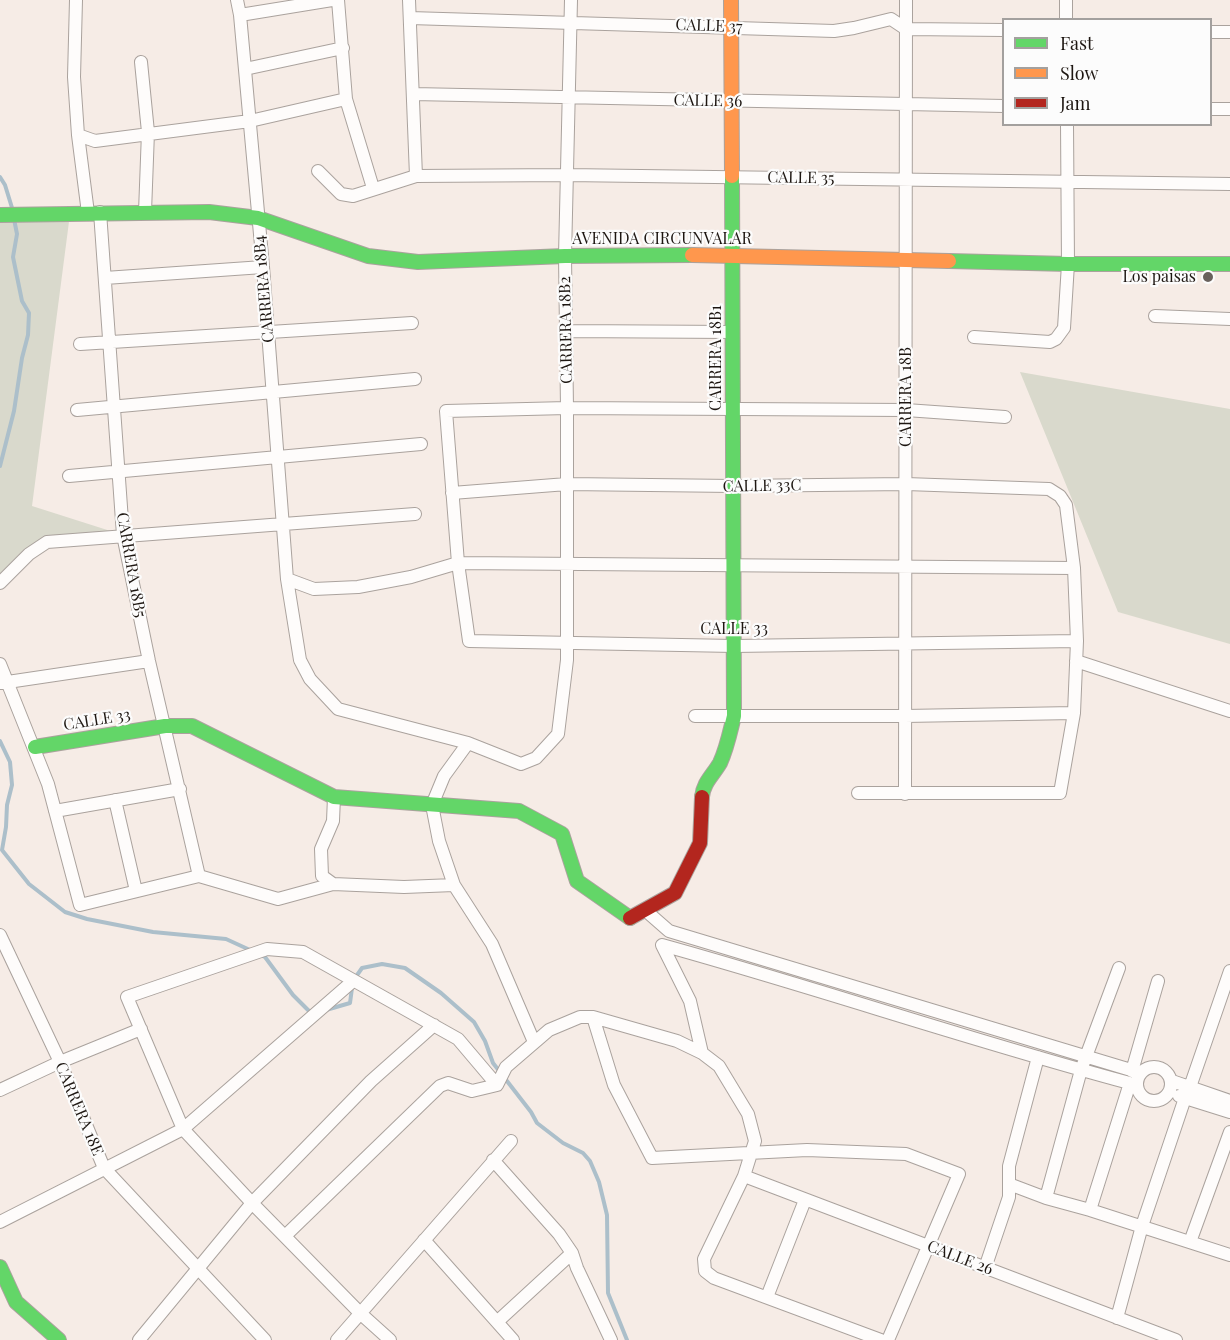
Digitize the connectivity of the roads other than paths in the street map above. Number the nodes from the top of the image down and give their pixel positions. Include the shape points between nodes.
1 (76, 0) edge
2 (237, 0) edge
3 (332, 0) edge
4 (338, 0) edge
5 (409, 0) edge
6 (571, 0) edge
7 (731, 0) edge
8 (906, 0) edge
9 (1066, 0) edge
10 (240, 15) junction
11 (410, 18) junction
12 (1066, 18) edge
13 (570, 22) junction
14 (731, 26) junction
15 (906, 28) junction
16 (1002, 30) edge
17 (1212, 32) edge
18 (1230, 32) edge
19 (343, 48) junction
20 (141, 62) dead end
21 (245, 69) junction
22 (413, 94) junction
23 (568, 98) junction
24 (346, 99) junction
25 (732, 102) junction
26 (906, 105) junction
27 (1002, 106) edge
28 (1212, 109) edge
29 (1230, 109) edge
30 (250, 121) junction
31 (1067, 126) edge
32 (148, 132) junction
33 (78, 135) junction
34 (318, 171) dead end
35 (567, 175) junction
36 (416, 176) junction
37 (732, 177) junction
38 (906, 179) junction
39 (1068, 183) junction
40 (1230, 184) edge
41 (373, 188) junction
42 (145, 212) junction
43 (94, 213) junction
44 (2, 215) edge
45 (258, 218) junction
46 (732, 255) junction
47 (565, 256) junction
48 (906, 259) junction
49 (1068, 264) junction
50 (1230, 264) edge
51 (263, 267) junction
52 (105, 278) junction
53 (1155, 316) dead end
54 (1230, 319) edge
55 (412, 323) dead end
56 (565, 331) junction
57 (268, 332) junction
58 (733, 333) junction
59 (974, 337) dead end
60 (109, 342) junction
61 (80, 344) dead end
62 (415, 379) dead end
63 (273, 392) junction
64 (114, 407) junction
65 (567, 408) junction
66 (77, 410) dead end
67 (733, 410) junction
68 (906, 410) junction
69 (1005, 417) dead end
70 (421, 444) dead end
71 (278, 456) junction
72 (118, 470) junction
73 (69, 476) dead end
74 (567, 484) junction
75 (906, 484) junction
76 (733, 486) junction
77 (452, 493) junction
78 (415, 514) dead end
79 (283, 523) junction
80 (123, 535) junction
81 (458, 563) junction
82 (568, 564) junction
83 (734, 566) junction
84 (905, 567) junction
85 (1074, 568) junction
86 (287, 579) junction
87 (0, 583) edge
88 (1077, 641) junction
89 (567, 643) junction
90 (905, 645) junction
91 (734, 646) junction
92 (149, 661) junction
93 (1076, 661) junction
94 (0, 664) edge
95 (4, 683) edge
96 (1230, 711) edge
97 (1074, 713) junction
98 (695, 716) dead end
99 (734, 716) junction
100 (905, 716) junction
101 (165, 726) junction
102 (468, 743) junction
103 (35, 747) junction
104 (180, 789) junction
105 (858, 794) dead end
106 (905, 794) junction
107 (334, 798) junction
108 (115, 800) junction
109 (432, 805) junction
110 (55, 811) junction
111 (199, 876) junction
112 (333, 885) junction
113 (454, 885) junction
114 (136, 891) junction
115 (645, 910) junction
116 (1, 941) edge
117 (1119, 968) dead end
118 (1230, 971) edge
119 (352, 981) junction
120 (1158, 981) dead end
121 (593, 1017) junction
122 (434, 1025) junction
123 (141, 1029) junction
124 (534, 1042) junction
125 (702, 1053) junction
126 (1086, 1056) junction
127 (1038, 1057) junction
128 (60, 1062) junction
129 (1082, 1070) junction
130 (1135, 1078) junction
131 (497, 1085) junction
132 (1170, 1087) junction
133 (0, 1090) edge
134 (1188, 1092) junction
135 (1230, 1101) edge
136 (1230, 1112) edge
137 (183, 1129) junction
138 (1230, 1132) edge
139 (512, 1141) dead end
140 (752, 1152) junction
141 (493, 1160) junction
142 (104, 1168) junction
143 (744, 1176) junction
144 (1009, 1184) junction
145 (1046, 1198) junction
146 (805, 1200) junction
147 (252, 1203) junction
148 (1090, 1210) junction
149 (0, 1222) edge
150 (1142, 1226) junction
151 (285, 1236) junction
152 (424, 1240) junction
153 (1190, 1242) junction
154 (927, 1246) junction
155 (572, 1253) junction
156 (1230, 1255) edge
157 (0, 1267) edge
158 (985, 1268) junction
159 (197, 1270) junction
160 (767, 1298) junction
161 (360, 1313) junction
162 (1117, 1318) junction
163 (498, 1321) junction
164 (58, 1340) edge
165 (139, 1340) edge
166 (265, 1340) edge
167 (338, 1340) edge
168 (390, 1340) edge
169 (513, 1340) edge
170 (611, 1340) edge
171 (881, 1340) edge
172 (888, 1340) edge
173 (1176, 1340) edge

1 - 33 street, CARRERA 18B5 via 74,77
2 - 10 street, CARRERA 18B4
3 - 10 street
4 - 19 street
5 - 11 street
6 - 13 street, CARRERA 18B2
7 - 14 street, CARRERA 18B1
8 - 15 street, CARRERA 18B
9 - 12 street
10 - 21 street, CARRERA 18B4
11 - 13 street, CALLE 37
11 - 22 street
13 - 14 street, CALLE 37
13 - 23 street, CARRERA 18B2
14 - 15 street, CALLE 37 via 834,31 891,19
14 - 25 street, CARRERA 18B1
15 - 16 street, CALLE 37
15 - 26 street, CARRERA 18B
17 - 18 street
19 - 21 street
19 - 24 street
20 - 32 street
21 - 30 street, CARRERA 18B4
22 - 23 street, CALLE 36
22 - 36 street
23 - 25 street, CALLE 36
23 - 35 street, CARRERA 18B2
24 - 30 street
24 - 41 street
25 - 26 street, CALLE 36
25 - 37 street, CARRERA 18B1
26 - 27 street, CALLE 36
26 - 38 street, CARRERA 18B
28 - 29 street
30 - 32 street
30 - 45 street, CARRERA 18B4
31 - 39 street
32 - 33 street via 95,141
32 - 42 street
33 - 43 street, CARRERA 18B5
34 - 41 street, CALLE 35 via 341,194 353,196
35 - 36 street, CALLE 35
35 - 37 street, CALLE 35
35 - 47 street, CARRERA 18B2
36 - 41 street, CALLE 35
37 - 38 street, CALLE 35
37 - 46 street, CARRERA 18B1
38 - 39 street, CALLE 35
38 - 48 street, CARRERA 18B
39 - 40 street, CALLE 35
39 - 49 street
42 - 43 street, AVENIDA CIRCUNVALAR
42 - 45 street, AVENIDA CIRCUNVALAR via 209,212
43 - 44 street, AVENIDA CIRCUNVALAR
43 - 52 street, CARRERA 18B5
45 - 47 street, AVENIDA CIRCUNVALAR via 368,256 418,262
45 - 51 street, CARRERA 18B4
46 - 47 street, AVENIDA CIRCUNVALAR
46 - 48 street, AVENIDA CIRCUNVALAR
46 - 58 street, CARRERA 18B1
47 - 56 street, CARRERA 18B2
48 - 49 street, AVENIDA CIRCUNVALAR
48 - 68 street, CARRERA 18B
49 - 50 street, AVENIDA CIRCUNVALAR
49 - 59 street via 1064,328 1056,339 1050,342
51 - 52 street
51 - 57 street, CARRERA 18B4
52 - 60 street, CARRERA 18B5
53 - 54 street
55 - 57 street
56 - 58 street
56 - 65 street, CARRERA 18B2
57 - 60 street
57 - 63 street, CARRERA 18B4
58 - 67 street, CARRERA 18B1
60 - 61 street
60 - 64 street, CARRERA 18B5
62 - 63 street
63 - 64 street
63 - 71 street, CARRERA 18B4
64 - 66 street
64 - 72 street, CARRERA 18B5
65 - 67 street
65 - 74 street, CARRERA 18B2
65 - 77 street via 446,411
67 - 68 street
67 - 76 street, CARRERA 18B1
68 - 69 street
68 - 75 street, CARRERA 18B
70 - 71 street
71 - 72 street
71 - 79 street, CARRERA 18B4
72 - 73 street
72 - 80 street, CARRERA 18B5
74 - 76 street, CALLE 33C
74 - 77 street, CALLE 33C
74 - 82 street, CARRERA 18B2
75 - 76 street, CALLE 33C
75 - 84 street, CARRERA 18B
75 - 85 street, CALLE 33C via 1049,489 1066,505
76 - 83 street, CARRERA 18B1
77 - 81 street
78 - 79 street
79 - 80 street
79 - 86 street, CARRERA 18B4
80 - 87 street via 47,542
80 - 92 street, CARRERA 18B5
81 - 82 street
81 - 86 street via 358,586 314,589
81 - 89 street, CALLE 33 via 469,641
82 - 83 street
82 - 89 street, CARRERA 18B2
83 - 84 street
83 - 91 street, CARRERA 18B1
84 - 85 street
84 - 90 street, CARRERA 18B
85 - 88 street
86 - 102 street, CARRERA 18B4 via 300,660 310,679 338,709
88 - 90 street, CALLE 33
88 - 93 street
89 - 91 street, CALLE 33
89 - 102 street, CARRERA 18B2 via 558,734 536,758 521,764
90 - 91 street, CALLE 33
90 - 100 street, CARRERA 18B
91 - 99 street, CARRERA 18B1
92 - 95 street
92 - 101 street, CARRERA 18B5
93 - 96 street
93 - 97 street
94 - 95 street
95 - 103 street
97 - 100 street
97 - 106 street via 1060,793
98 - 99 street
99 - 100 street
99 - 115 street, CARRERA 18B1 via 728,744 703,788 700,843 675,893
100 - 106 street, CARRERA 18B
101 - 103 street, CALLE 33
101 - 104 street, CARRERA 18B5
101 - 107 street, CALLE 33 via 192,726
102 - 109 street via 444,776
103 - 110 street
104 - 108 street
104 - 111 street, CARRERA 18B5
105 - 106 street
107 - 109 street
107 - 112 street via 333,821 321,849 322,876
108 - 110 street
108 - 114 street
109 - 113 street
109 - 115 street via 519,812 562,834 577,881 629,918
110 - 114 street via 80,904
111 - 112 street via 278,899
111 - 114 street
112 - 113 street
113 - 124 street via 492,944
115 - 126 street via 669,931
116 - 128 street, CARRERA 18E
117 - 126 street
118 - 134 street
119 - 122 street
119 - 123 street via 303,952 267,949 127,997
119 - 137 street
120 - 130 street
121 - 124 street via 580,1017 549,1030
121 - 125 street via 676,1041
121 - 140 street via 614,1085 652,1158
122 - 131 street via 458,1040
122 - 147 street via 370,1081
123 - 128 street
123 - 137 street
124 - 131 street via 506,1067
125 - 127 street via 690,1001 662,945
125 - 140 street via 719,1066 748,1114 755,1141
126 - 129 street
126 - 130 street
127 - 129 street
127 - 144 street via 1009,1166
128 - 133 street
128 - 142 street, CARRERA 18E
129 - 130 street
129 - 145 street
130 - 132 street via 1152,1066 1165,1070
130 - 132 street via 1142,1095 1150,1100 1161,1099
130 - 148 street
131 - 151 street via 472,1091 448,1083 440,1086
132 - 134 street
134 - 135 street
134 - 136 street
134 - 150 street
137 - 142 street
137 - 147 street
138 - 153 street
139 - 141 street
140 - 143 street
140 - 154 street via 906,1154 959,1174
141 - 152 street
141 - 155 street
142 - 149 street
142 - 159 street, CARRERA 18E
143 - 146 street, CALLE 26
143 - 160 street via 704,1259 705,1271
144 - 145 street
144 - 158 street via 1009,1197
145 - 148 street
146 - 154 street, CALLE 26
146 - 160 street
147 - 151 street
147 - 159 street
148 - 150 street
150 - 153 street
150 - 162 street
151 - 161 street
152 - 161 street
152 - 163 street
153 - 156 street
154 - 158 street, CALLE 26
154 - 172 street
155 - 163 street
155 - 170 street
157 - 164 street via 16,1302
158 - 162 street, CALLE 26
159 - 165 street
159 - 166 street, CARRERA 18E
160 - 171 street
161 - 167 street
161 - 168 street
162 - 173 street, CALLE 26
163 - 169 street

